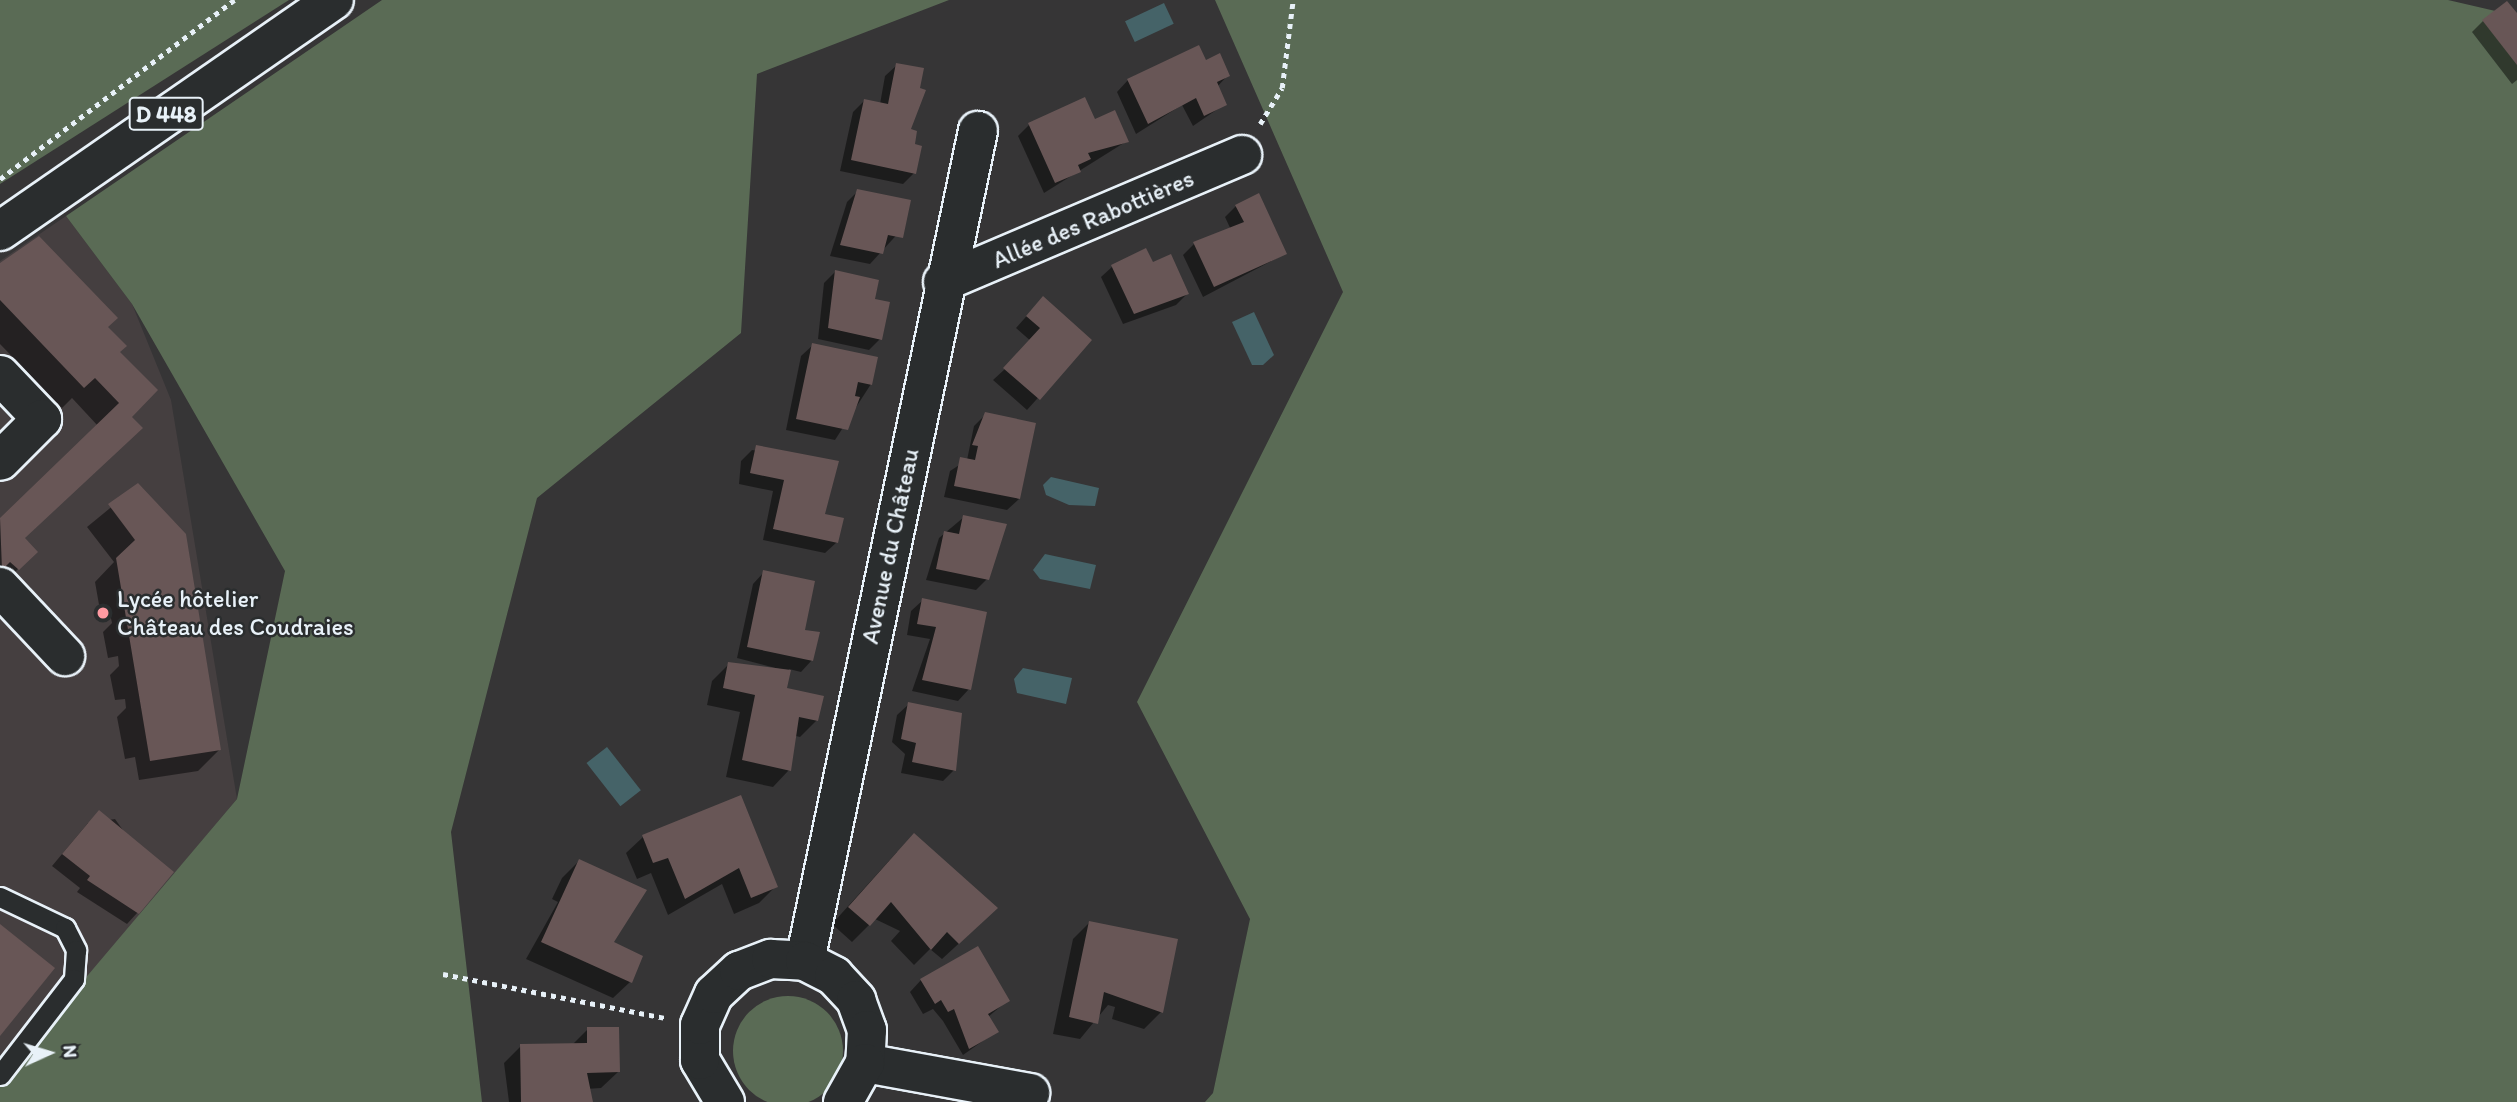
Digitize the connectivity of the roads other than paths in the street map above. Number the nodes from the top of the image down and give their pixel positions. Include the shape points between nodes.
1 (334, 0) edge
2 (978, 131) dead end
3 (1242, 155) road end
4 (0, 231) edge
5 (943, 282) junction
6 (0, 374) edge
7 (0, 461) edge
8 (0, 587) edge
9 (65, 656) dead end
10 (0, 897) edge
11 (805, 961) junction
12 (865, 1063) junction
13 (0, 1075) edge
14 (1030, 1093) dead end
15 (724, 1102) edge
16 (843, 1102) edge

1 - 4 street, D 448
2 - 5 street, Avenue du Château
3 - 5 street, Allée des Rabottières
5 - 11 street, Avenue du Château
6 - 7 street via 42,419
8 - 9 street
10 - 13 lane via 65,928 76,950 74,979
11 - 12 street via 834,976 856,1000 867,1030
11 - 15 street via 771,959 738,971 714,994 700,1026 700,1060
12 - 14 street
12 - 16 street

